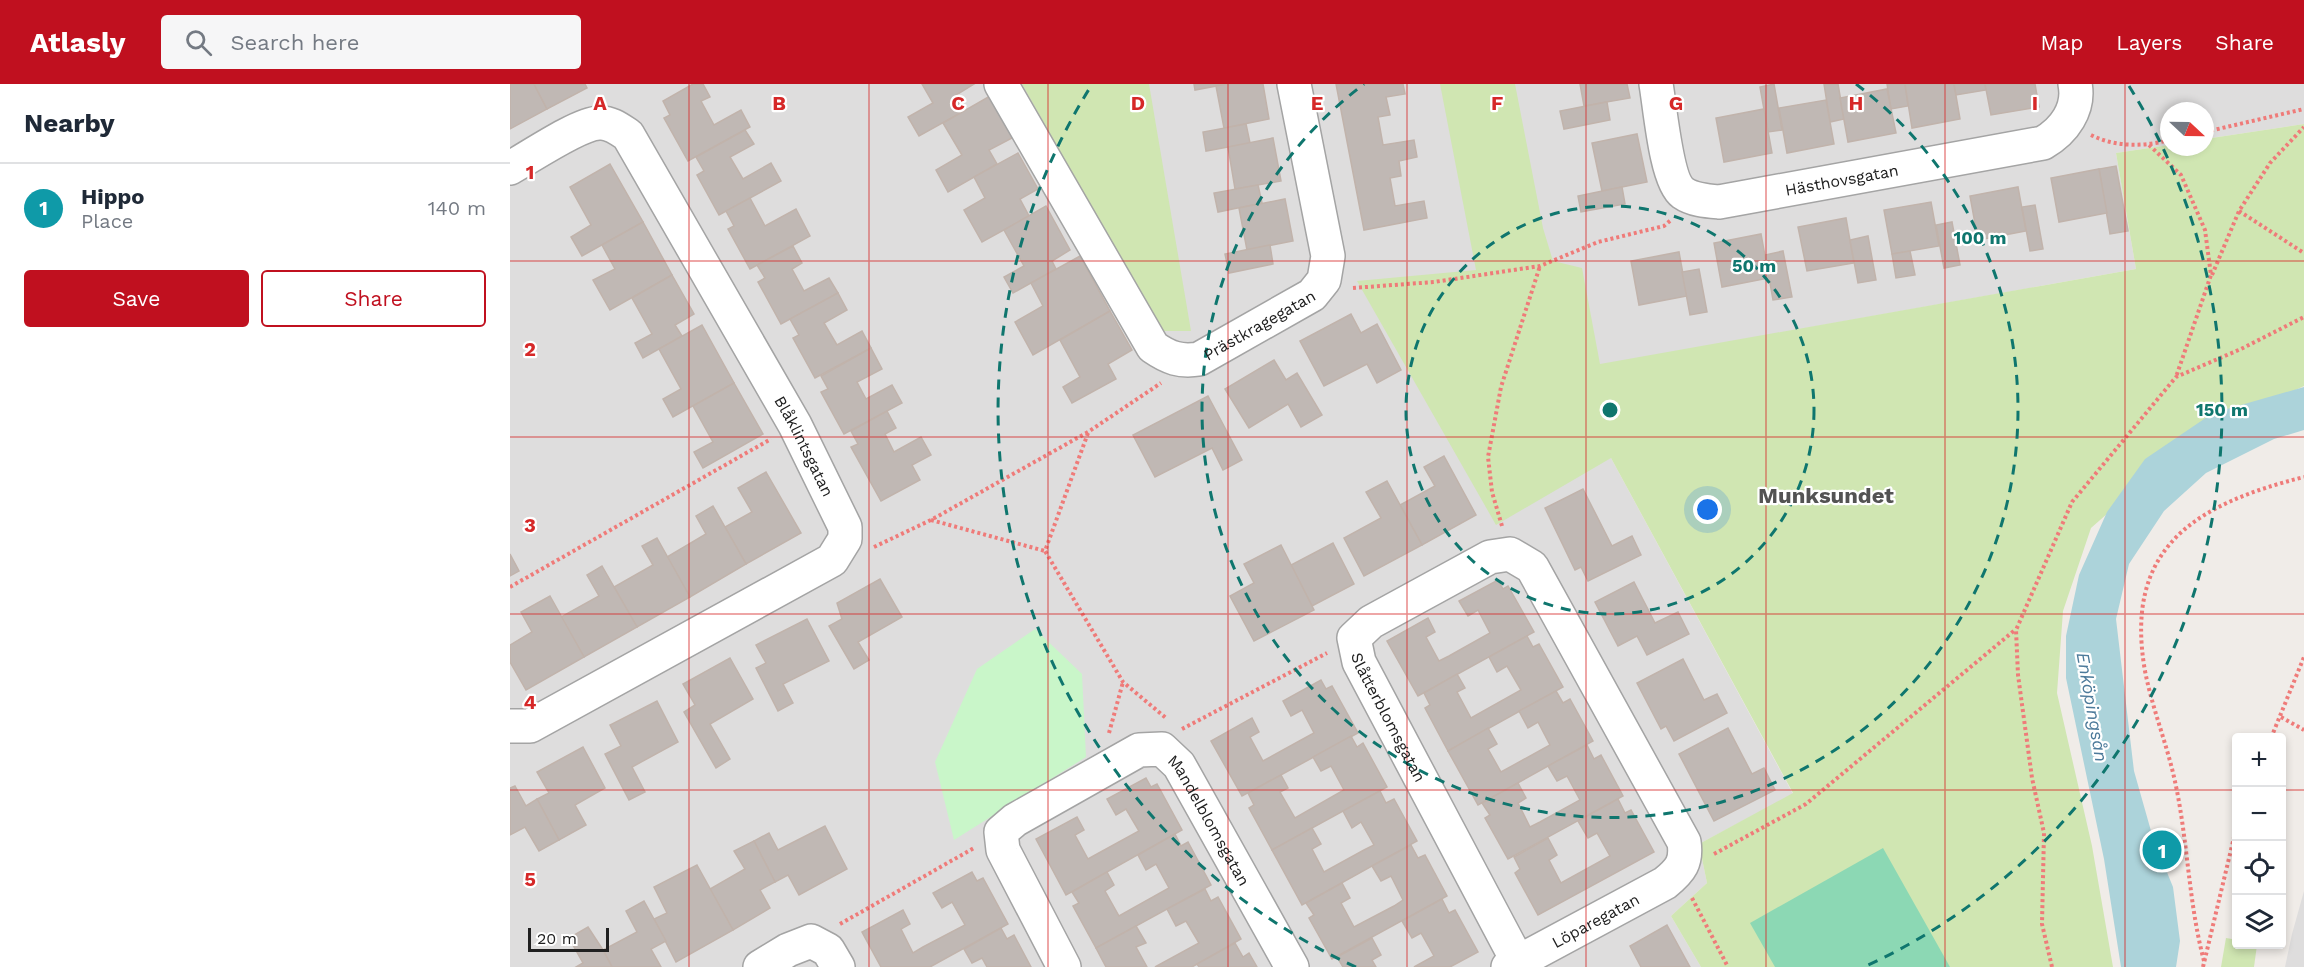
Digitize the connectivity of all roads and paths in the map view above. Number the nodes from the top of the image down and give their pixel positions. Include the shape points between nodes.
1 (1001, 84) edge
2 (1294, 84) edge
3 (1656, 84) edge
4 (2075, 84) edge
5 (2304, 109) edge
6 (2066, 122) junction
7 (2304, 127) edge
8 (2214, 130) edge
9 (2160, 143) edge
10 (2149, 145) junction
11 (510, 168) edge
12 (1698, 200) junction
13 (2240, 211) junction
14 (2304, 253) edge
15 (1540, 266) junction
16 (2211, 275) junction
17 (1324, 280) junction
18 (2304, 317) edge
19 (1182, 361) junction
20 (2176, 376) junction
21 (795, 425) junction
22 (1088, 432) junction
23 (2304, 477) edge
24 (931, 520) junction
25 (840, 550) junction
26 (1045, 551) junction
27 (1510, 554) junction
28 (510, 587) edge
29 (2016, 630) junction
30 (1354, 638) junction
31 (2304, 657) edge
32 (1123, 682) junction
33 (2281, 717) junction
34 (510, 726) edge
35 (2304, 730) edge
36 (2273, 733) edge
37 (1097, 773) junction
38 (1001, 832) junction
39 (2233, 841) edge
40 (1680, 871) junction
41 (811, 941) junction
42 (2204, 961) junction
43 (1513, 964) edge
44 (760, 967) edge
45 (838, 967) edge
46 (1065, 967) edge
47 (1292, 967) edge
48 (1728, 967) edge
49 (2052, 967) edge
50 (2203, 967) edge

1 - 19 street, Prästkragegatan via 1153,347 1166,357
2 - 17 street, Prästkragegatan via 1328,256
3 - 12 street via 1672,175 1681,192
4 - 6 street, Hästhovsgatan via 2075,107
5 - 8 path
6 - 10 path via 2106,142
6 - 12 street, Hästhovsgatan via 2057,135 2043,143 1719,202
7 - 13 path via 2270,163
9 - 10 path
10 - 16 path via 2181,175 2205,230
11 - 21 street, Blåklintsgatan via 582,128 599,123 614,125 628,135
12 - 15 path via 1664,226 1598,242
13 - 14 path
13 - 16 path
15 - 17 path via 1379,288 1351,288
15 - 27 path via 1502,387 1488,456 1492,492
16 - 20 path
17 - 19 street, Prästkragegatan via 1312,295 1199,359
18 - 20 path
19 - 22 path via 1158,387
20 - 29 path via 2072,502
21 - 25 street, Blåklintsgatan via 845,527
21 - 28 path
22 - 24 path
22 - 26 path
23 - 42 path via 2225,502 2195,519 2170,541 2149,576 2141,627 2145,671 2174,778 2195,928
24 - 25 path via 878,546
24 - 26 path
25 - 34 street via 832,560 530,726
26 - 32 path
27 - 30 street, Slåtterblomsgatan via 1490,557 1371,622
27 - 40 street via 1532,567 1684,842 1686,856
29 - 40 path via 1806,804
29 - 49 path via 2018,675 2044,833 2042,924
30 - 32 path via 1180,730
30 - 43 street, Slåtterblomsgatan via 1359,662
31 - 33 path
32 - 37 path
33 - 35 path
33 - 36 path
37 - 38 street, Mandelblomsgatan
37 - 47 street, Mandelblomsgatan via 1139,750 1162,749 1179,765
38 - 41 path
38 - 46 street via 1003,850
39 - 42 path
40 - 43 street, Löparegatan via 1665,883
40 - 48 path via 1697,912
41 - 44 street
41 - 45 street via 828,950
42 - 50 path

